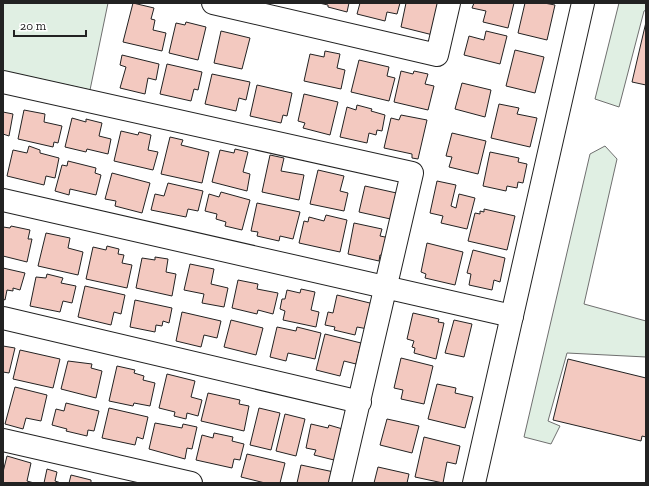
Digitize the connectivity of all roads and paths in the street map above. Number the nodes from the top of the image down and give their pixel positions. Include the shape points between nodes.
1 (213, 3) edge
2 (449, 3) edge
3 (583, 3) edge
4 (3, 82) edge
5 (3, 200) edge
6 (387, 288) junction
7 (512, 316) junction
8 (3, 318) edge
9 (360, 402) junction
10 (3, 440) edge
11 (107, 474) edge
12 (191, 483) edge
13 (340, 483) edge
14 (474, 483) edge

1 - 2 street via 437,55
3 - 7 street
4 - 6 street via 412,173
5 - 6 street
6 - 7 street
6 - 9 street
7 - 14 street
8 - 9 street
9 - 13 street
10 - 11 street
11 - 12 street

